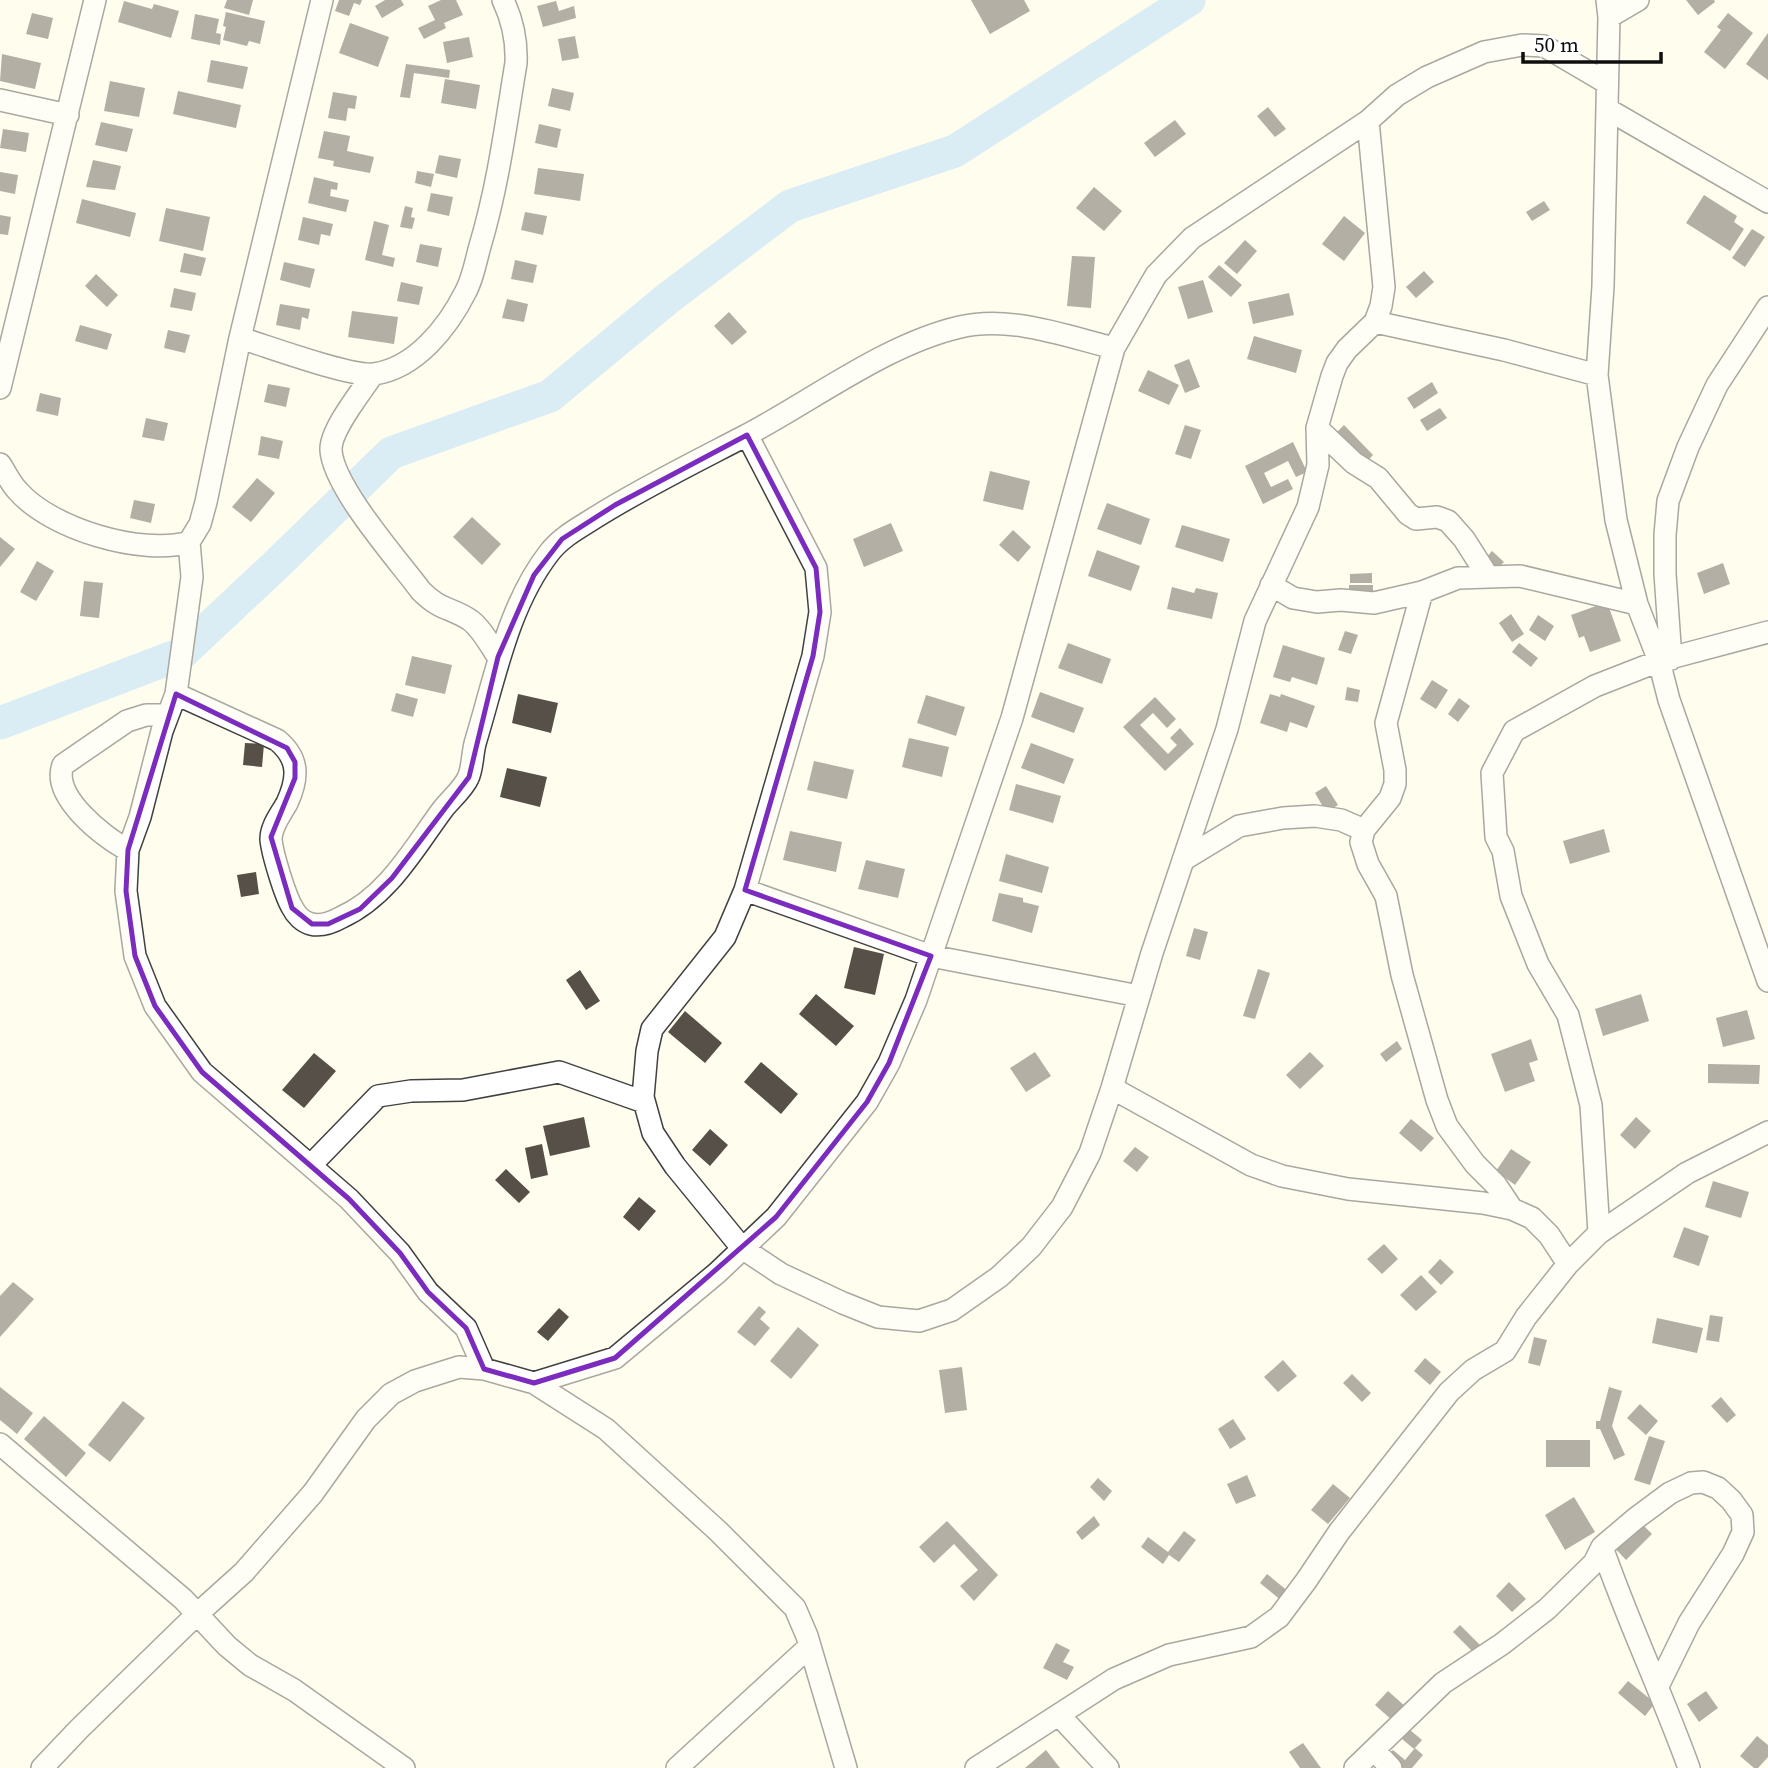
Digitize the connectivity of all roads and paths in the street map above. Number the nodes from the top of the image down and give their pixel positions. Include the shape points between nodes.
1 (95, 0) edge
2 (322, 0) edge
3 (503, 0) edge
4 (1638, 0) edge
5 (1608, 8) edge
6 (1607, 83) junction
7 (0, 100) edge
8 (1607, 109) junction
9 (68, 116) junction
10 (1368, 121) junction
11 (1768, 202) edge
12 (1768, 307) edge
13 (1375, 322) junction
14 (240, 338) junction
15 (1114, 348) junction
16 (373, 374) junction
17 (1597, 375) junction
18 (0, 388) edge
19 (1317, 428) junction
20 (747, 435) junction
21 (0, 464) edge
22 (189, 542) junction
23 (1487, 575) junction
24 (1271, 585) junction
25 (1422, 592) junction
26 (1637, 604) junction
27 (1768, 632) edge
28 (498, 657) junction
29 (1665, 660) junction
30 (176, 694) junction
31 (168, 715) junction
32 (1364, 830) junction
33 (128, 850) junction
34 (1183, 860) junction
35 (745, 890) junction
36 (931, 956) junction
37 (1768, 981) edge
38 (1139, 996) junction
39 (1112, 1088) junction
40 (645, 1102) junction
41 (1768, 1132) edge
42 (311, 1165) junction
43 (1512, 1209) junction
44 (1599, 1233) junction
45 (742, 1248) junction
46 (1568, 1264) junction
47 (484, 1369) junction
48 (534, 1383) junction
49 (0, 1444) edge
50 (1602, 1547) junction
51 (199, 1615) junction
52 (810, 1646) junction
53 (1658, 1686) junction
54 (1059, 1715) junction
55 (1374, 1750) junction
56 (42, 1768) edge
57 (404, 1768) edge
58 (677, 1768) edge
59 (846, 1768) edge
60 (976, 1768) edge
61 (1108, 1768) edge
62 (1355, 1768) edge
63 (1391, 1768) edge
64 (1689, 1768) edge

1 - 9 street
2 - 14 street
3 - 16 street via 517,40 516,63 494,199 467,290 431,343 405,363
4 - 5 street
5 - 6 street
6 - 8 street
6 - 10 street via 1544,46 1522,45 1484,52 1427,77 1397,95
7 - 9 street
8 - 11 street
8 - 17 street
9 - 18 street
10 - 13 street via 1384,287
10 - 15 street via 1192,238 1156,275
12 - 29 street via 1717,385 1668,501
13 - 17 street
13 - 19 street via 1337,363
14 - 16 street
14 - 22 street via 206,502
15 - 20 street via 1009,323 962,326 884,358
15 - 36 street via 1013,718
16 - 28 street via 336,432 331,448 336,466 349,494 421,591 435,605 470,620
17 - 26 street via 1616,520
19 - 23 street via 1354,463 1378,478 1408,514 1416,519 1448,521
19 - 24 street via 1318,465 1308,507
20 - 28 street via 615,505 562,539 534,575
20 - 35 street via 816,568 820,612 813,656
21 - 22 street via 18,492 83,532 153,546
22 - 30 street via 192,577
23 - 25 street via 1458,578
23 - 26 street via 1520,576
24 - 25 street via 1293,598 1317,602 1374,603
24 - 34 street via 1255,621 1227,729
25 - 32 street via 1386,723 1395,784 1390,798
26 - 29 street
27 - 29 street
28 - 30 street via 469,777 392,878 360,909 328,924 312,924 292,908 271,837 295,778 295,762 287,748
29 - 37 street via 1670,700
29 - 44 street via 1595,686 1514,731 1492,773 1496,837 1503,851 1510,896 1538,964 1568,1015 1591,1105
30 - 31 street
31 - 33 street
31 - 33 street via 127,721 64,765 60,773 62,787 82,815
32 - 34 street via 1315,816 1283,818 1239,826
32 - 43 street via 1361,842 1386,896 1402,975 1447,1126
33 - 42 street via 125,891 135,956 155,1006 202,1072
34 - 38 street
35 - 36 street
35 - 40 street via 724,937 652,1030 646,1051
36 - 38 street
36 - 45 street via 889,1063 867,1102 776,1217
38 - 39 street
39 - 43 street via 1242,1160 1282,1176
39 - 45 street via 1090,1153 1062,1208 999,1277 952,1310 919,1321 878,1317 781,1274
40 - 42 street via 559,1072 463,1090 379,1096
40 - 45 street via 653,1133
41 - 44 street via 1687,1173
42 - 47 street via 349,1199 400,1253 428,1292 466,1328
43 - 46 street via 1532,1218
44 - 46 street
45 - 48 street via 615,1358
46 - 54 street via 1505,1350 1472,1370 1449,1392 1279,1617 1251,1637 1169,1655 1114,1679
47 - 48 street
47 - 51 street via 459,1367 391,1394 366,1419 313,1493 244,1572
48 - 52 street via 606,1429 718,1531 795,1608
49 - 51 street
50 - 53 street
50 - 53 street via 1670,1493 1691,1483 1718,1488 1742,1515 1743,1531 1733,1554 1689,1623
50 - 55 street via 1587,1570 1547,1609 1443,1683
51 - 56 street
51 - 57 street via 250,1665 294,1690
52 - 58 street
52 - 59 street
53 - 64 street
54 - 60 street
54 - 61 street
55 - 62 street
55 - 63 street

